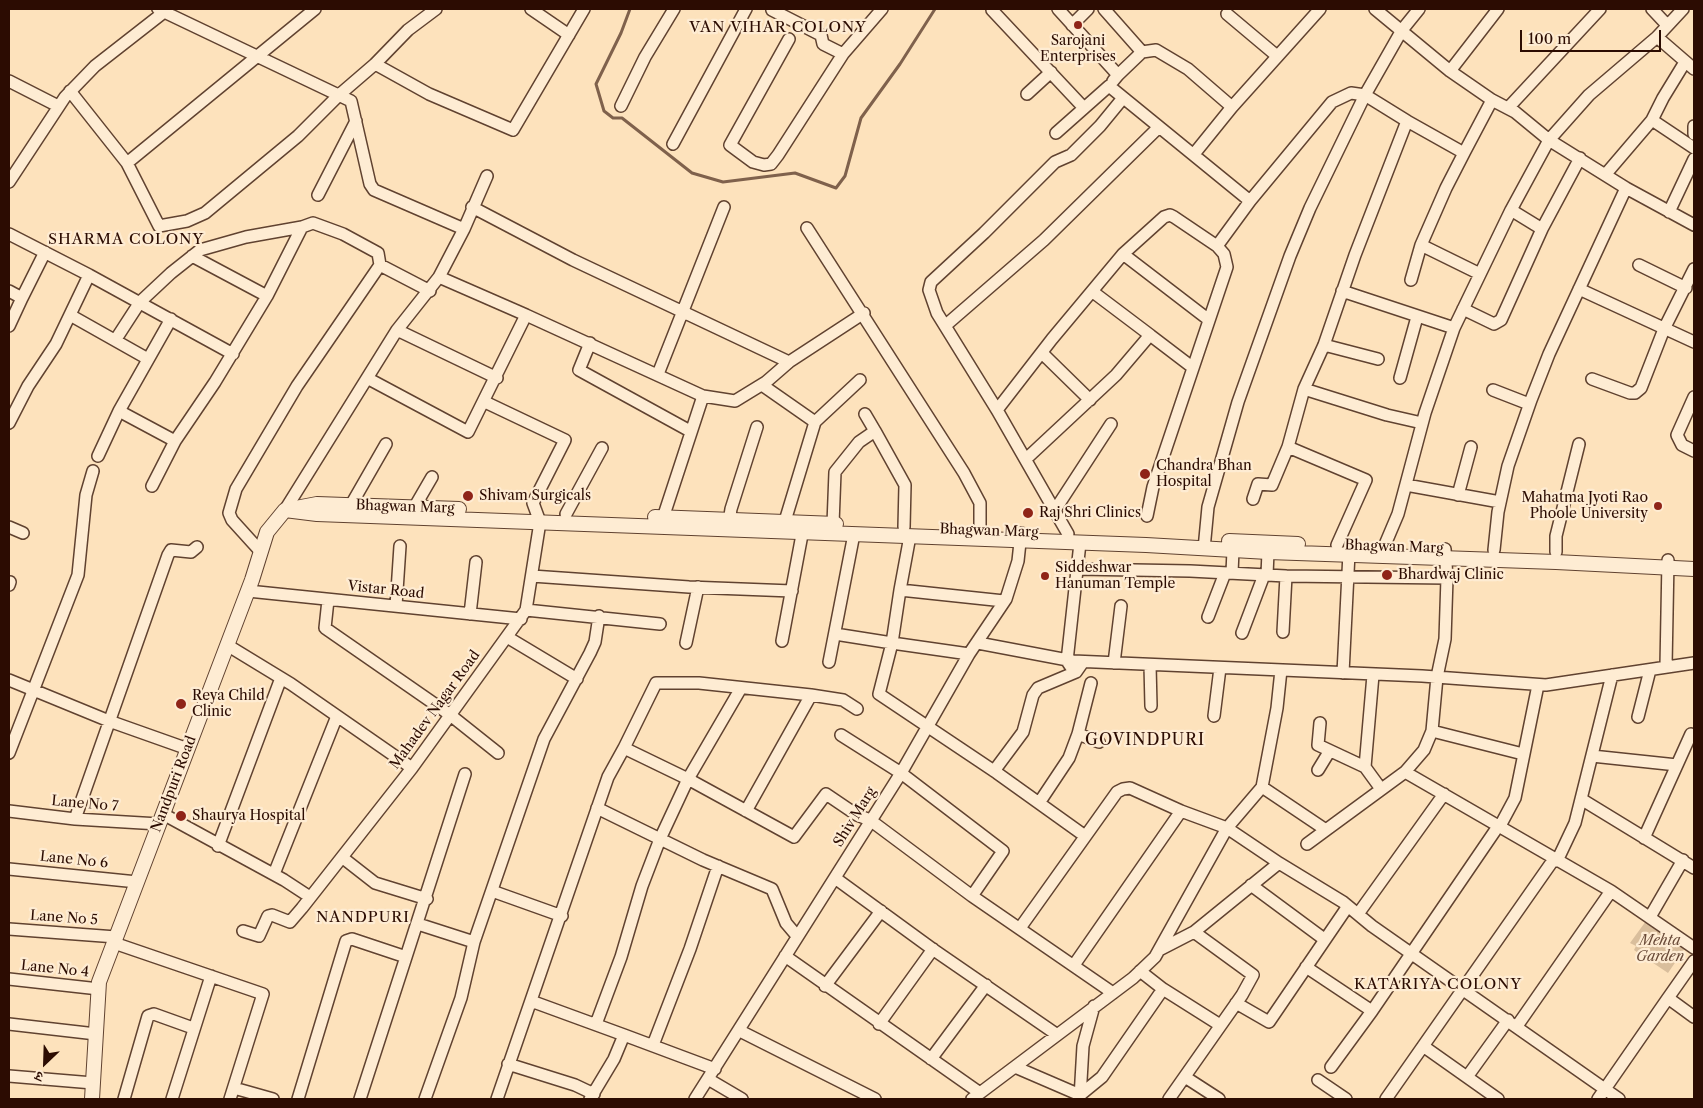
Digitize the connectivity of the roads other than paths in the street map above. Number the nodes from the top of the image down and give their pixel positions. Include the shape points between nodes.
1 (314, 9) edge
2 (436, 9) edge
3 (530, 9) edge
4 (584, 9) edge
5 (674, 9) edge
6 (746, 9) edge
7 (771, 9) edge
8 (882, 9) edge
9 (1058, 9) edge
10 (1088, 9) edge
11 (1104, 9) edge
12 (1320, 9) edge
13 (1375, 9) edge
14 (1419, 9) edge
15 (1498, 9) edge
16 (1600, 9) edge
17 (1652, 9) edge
18 (1683, 9) edge
19 (164, 10) edge
20 (992, 10) edge
21 (1227, 14) dead end
22 (1072, 24) junction
23 (1667, 25) junction
24 (1402, 30) junction
25 (569, 35) junction
26 (1657, 37) junction
27 (789, 39) dead end
28 (1142, 52) junction
29 (843, 54) junction
30 (257, 56) junction
31 (1277, 56) junction
32 (375, 64) junction
33 (1690, 66) edge
34 (1450, 71) junction
35 (1051, 72) junction
36 (1118, 75) junction
37 (9, 81) edge
38 (1109, 86) junction
39 (70, 91) junction
40 (1027, 94) dead end
41 (339, 95) junction
42 (1365, 95) junction
43 (1123, 98) junction
44 (1492, 100) junction
45 (58, 106) junction
46 (622, 106) dead end
47 (1232, 106) junction
48 (1084, 108) junction
49 (1508, 108) junction
50 (1652, 120) junction
51 (356, 121) junction
52 (1407, 121) junction
53 (1694, 126) edge
54 (1159, 127) junction
55 (1056, 132) dead end
56 (1694, 134) edge
57 (1549, 140) junction
58 (673, 144) dead end
59 (1694, 148) edge
60 (1194, 154) junction
61 (1464, 154) junction
62 (1580, 158) junction
63 (1694, 159) edge
64 (127, 163) junction
65 (1605, 175) junction
66 (486, 176) dead end
67 (9, 182) edge
68 (1626, 188) junction
69 (318, 195) dead end
70 (1250, 201) junction
71 (472, 207) junction
72 (724, 208) dead end
73 (1511, 210) junction
74 (1669, 212) junction
75 (1694, 225) edge
76 (302, 227) junction
77 (807, 228) dead end
78 (464, 229) junction
79 (1542, 229) junction
80 (9, 234) edge
81 (1421, 245) junction
82 (1217, 246) junction
83 (45, 252) junction
84 (1123, 254) junction
85 (192, 256) junction
86 (380, 265) junction
87 (1640, 265) dead end
88 (1694, 269) edge
89 (1480, 274) junction
90 (89, 275) junction
91 (439, 277) junction
92 (1411, 280) dead end
93 (1686, 288) junction
94 (1579, 289) junction
95 (9, 291) edge
96 (430, 291) junction
97 (1342, 291) junction
98 (1093, 292) junction
99 (267, 296) junction
100 (22, 298) junction
101 (140, 302) junction
102 (1463, 308) junction
103 (682, 312) junction
104 (864, 313) junction
105 (70, 315) junction
106 (526, 315) junction
107 (1417, 318) junction
108 (171, 319) junction
109 (1209, 320) junction
110 (946, 325) junction
111 (9, 326) edge
112 (1454, 328) junction
113 (1664, 329) junction
114 (397, 330) junction
115 (1150, 335) junction
116 (116, 339) junction
117 (1694, 342) edge
118 (590, 343) junction
119 (1324, 345) junction
120 (1042, 352) junction
121 (232, 354) junction
122 (148, 359) junction
123 (1378, 359) dead end
124 (789, 362) junction
125 (1192, 367) junction
126 (658, 374) junction
127 (367, 378) junction
128 (497, 378) junction
129 (1400, 378) dead end
130 (1592, 379) dead end
131 (860, 380) dead end
132 (762, 385) junction
133 (1304, 389) junction
134 (1493, 390) dead end
135 (703, 396) junction
136 (1694, 397) edge
137 (1090, 400) junction
138 (485, 402) junction
139 (1529, 404) junction
140 (997, 410) junction
141 (119, 411) junction
142 (865, 414) dead end
143 (815, 422) junction
144 (9, 423) edge
145 (1422, 423) junction
146 (1111, 424) dead end
147 (757, 428) dead end
148 (690, 431) junction
149 (875, 431) junction
150 (175, 441) junction
151 (386, 444) dead end
152 (1579, 444) dead end
153 (1288, 447) junction
154 (1471, 447) dead end
155 (602, 448) dead end
156 (1694, 451) edge
157 (98, 456) dead end
158 (1026, 459) junction
159 (93, 471) dead end
160 (432, 478) dead end
161 (1406, 485) junction
162 (152, 486) dead end
163 (1458, 495) junction
164 (1253, 499) dead end
165 (1500, 502) junction
166 (351, 505) junction
167 (414, 508) junction
168 (285, 510) junction
169 (1055, 510) junction
170 (566, 514) junction
171 (1147, 516) dead end
172 (538, 517) junction
173 (662, 521) junction
174 (785, 521) junction
175 (729, 524) junction
176 (833, 524) junction
177 (9, 527) edge
178 (803, 527) junction
179 (980, 531) junction
180 (907, 532) junction
181 (23, 533) dead end
182 (854, 534) junction
183 (1068, 534) junction
184 (1021, 537) junction
185 (1147, 541) junction
186 (1080, 543) junction
187 (1204, 544) junction
188 (1337, 545) junction
189 (400, 546) dead end
190 (1384, 547) junction
191 (197, 548) dead end
192 (1233, 550) junction
193 (1494, 550) junction
194 (261, 552) junction
195 (1268, 552) junction
196 (1556, 552) junction
197 (1446, 553) junction
198 (1349, 554) junction
199 (476, 562) dead end
200 (1694, 562) edge
201 (1668, 564) junction
202 (1078, 569) junction
203 (1694, 569) edge
204 (1229, 573) junction
205 (1266, 575) junction
206 (532, 576) junction
207 (1286, 576) junction
208 (1348, 577) junction
209 (1447, 578) junction
210 (698, 587) junction
211 (900, 590) junction
212 (248, 591) junction
213 (792, 591) junction
214 (328, 600) junction
215 (1004, 601) junction
216 (396, 606) junction
217 (1121, 606) dead end
218 (470, 614) junction
219 (524, 614) junction
220 (599, 616) junction
221 (1208, 617) dead end
222 (660, 624) dead end
223 (1283, 632) dead end
224 (1242, 633) dead end
225 (836, 634) junction
226 (507, 637) junction
227 (782, 641) dead end
228 (686, 643) dead end
229 (892, 643) junction
230 (978, 643) junction
231 (227, 645) junction
232 (969, 654) junction
233 (1067, 660) junction
234 (829, 662) dead end
235 (1083, 662) junction
236 (1694, 662) edge
237 (1114, 663) junction
238 (1150, 665) junction
239 (1666, 666) junction
240 (1220, 668) junction
241 (1281, 670) junction
242 (1650, 670) junction
243 (1076, 672) junction
244 (1344, 674) junction
245 (1373, 675) junction
246 (1612, 675) junction
247 (1437, 677) junction
248 (281, 678) junction
249 (576, 679) junction
250 (9, 680) edge
251 (1091, 683) dead end
252 (1538, 685) junction
253 (741, 688) junction
254 (32, 691) junction
255 (811, 695) junction
256 (1151, 706) dead end
257 (857, 709) dead end
258 (449, 714) junction
259 (337, 716) junction
260 (1214, 716) dead end
261 (1638, 717) dead end
262 (109, 721) junction
263 (1320, 723) dead end
264 (929, 726) junction
265 (1432, 731) junction
266 (1078, 734) junction
267 (1691, 734) dead end
268 (841, 735) dead end
269 (1099, 742) dead end
270 (624, 748) junction
271 (188, 749) junction
272 (498, 752) dead end
273 (1329, 752) junction
274 (9, 753) edge
275 (1523, 754) junction
276 (1592, 756) junction
277 (1677, 765) junction
278 (412, 768) junction
279 (1364, 768) junction
280 (1318, 770) dead end
281 (994, 771) junction
282 (1405, 772) junction
283 (901, 773) junction
284 (465, 774) dead end
285 (688, 779) junction
286 (1262, 787) junction
287 (1380, 789) junction
288 (1444, 794) junction
289 (1582, 799) junction
290 (1039, 804) junction
291 (597, 808) junction
292 (9, 811) edge
293 (746, 811) junction
294 (1181, 811) junction
295 (75, 819) junction
296 (161, 819) junction
297 (870, 820) junction
298 (1500, 826) junction
299 (1227, 828) junction
300 (1326, 830) junction
301 (1085, 836) junction
302 (1644, 838) junction
303 (660, 839) junction
304 (1307, 844) dead end
305 (218, 846) junction
306 (343, 858) junction
307 (1555, 860) junction
308 (1279, 862) junction
309 (1691, 864) edge
310 (718, 866) junction
311 (9, 869) edge
312 (274, 874) junction
313 (835, 878) junction
314 (137, 882) junction
315 (1251, 885) junction
316 (492, 891) junction
317 (1611, 891) junction
318 (972, 896) junction
319 (310, 897) junction
320 (427, 899) junction
321 (1348, 906) junction
322 (881, 911) junction
323 (1358, 914) junction
324 (562, 916) junction
325 (1650, 917) junction
326 (418, 924) junction
327 (1020, 928) junction
328 (9, 929) edge
329 (243, 931) dead end
330 (1194, 932) junction
331 (797, 936) junction
332 (1324, 939) junction
333 (115, 940) junction
334 (474, 942) junction
335 (1694, 948) edge
336 (933, 949) junction
337 (1161, 949) junction
338 (1412, 954) junction
339 (785, 956) junction
340 (406, 957) junction
341 (1694, 961) edge
342 (1074, 965) junction
343 (1306, 968) junction
344 (1140, 970) junction
345 (211, 976) junction
346 (9, 979) edge
347 (986, 985) junction
348 (825, 986) junction
349 (99, 988) junction
350 (1163, 989) junction
351 (1463, 989) junction
352 (1113, 993) junction
353 (1668, 998) junction
354 (531, 1001) junction
355 (1236, 1003) junction
356 (1094, 1006) junction
357 (1372, 1011) junction
358 (1694, 1017) edge
359 (1513, 1023) junction
360 (9, 1024) edge
361 (596, 1024) junction
362 (880, 1024) junction
363 (1220, 1025) junction
364 (193, 1028) junction
365 (740, 1031) junction
366 (96, 1034) junction
367 (1056, 1034) junction
368 (624, 1035) junction
369 (653, 1045) junction
370 (1423, 1046) junction
371 (931, 1059) junction
372 (508, 1064) junction
373 (1015, 1067) junction
374 (1332, 1067) dead end
375 (711, 1074) junction
376 (9, 1076) edge
377 (1185, 1076) junction
378 (1466, 1077) junction
379 (1318, 1080) dead end
380 (93, 1083) junction
381 (234, 1088) junction
382 (1602, 1094) edge
383 (592, 1096) edge
384 (976, 1096) edge
385 (1080, 1097) edge
386 (1495, 1098) edge
387 (92, 1099) edge
388 (124, 1099) edge
389 (172, 1099) edge
390 (230, 1099) edge
391 (272, 1099) edge
392 (298, 1099) edge
393 (360, 1099) edge
394 (425, 1099) edge
395 (497, 1099) edge
396 (695, 1099) edge
397 (742, 1099) edge
398 (875, 1099) edge
399 (1169, 1099) edge
400 (1220, 1099) edge
401 (1346, 1099) edge
402 (1386, 1099) edge
403 (1619, 1099) edge

1 - 30 street
2 - 32 street via 408,30
3 - 25 street
4 - 25 street
5 - 46 street via 645,57
6 - 58 street
7 - 29 street via 821,35 823,44
8 - 29 street
9 - 22 street
10 - 22 street
11 - 28 street
12 - 31 street
13 - 24 street
14 - 24 street
15 - 34 street
16 - 49 street
17 - 23 street
18 - 23 street
19 - 30 street
19 - 39 street via 95,66
20 - 35 street
21 - 31 street
22 - 36 street
23 - 26 street
24 - 34 street
24 - 42 street
25 - 32 street via 513,130 429,94
26 - 33 street
26 - 57 street via 1589,95
27 - 29 street via 730,145 764,166 771,164 778,155
28 - 36 street
28 - 47 street via 1156,50 1188,68
30 - 41 street
30 - 64 street
31 - 47 street
32 - 41 street
33 - 50 street via 1662,98
34 - 44 street
35 - 40 street
35 - 48 street
36 - 38 street
37 - 45 street
38 - 43 street
38 - 48 street
39 - 45 street
39 - 64 street
41 - 51 street via 351,102
41 - 64 street via 298,136 205,213 187,221 159,226
42 - 52 street
42 - 70 street via 1351,93 1332,102
42 - 187 street via 1290,256 1238,402 1208,507
43 - 54 street
43 - 110 street via 1071,155 1055,162 931,282 931,299
44 - 49 street
44 - 61 street
45 - 67 street
47 - 60 street
48 - 55 street
49 - 57 street
50 - 59 street
50 - 65 street
51 - 69 street
51 - 78 street via 374,190
52 - 61 street
52 - 97 street
53 - 56 street
54 - 60 street
54 - 110 street via 1044,240
57 - 62 street
57 - 73 street
60 - 70 street
61 - 81 street
62 - 65 street
62 - 79 street
63 - 74 street
65 - 68 street
66 - 71 street
68 - 74 street
68 - 94 street
70 - 82 street
71 - 78 street
71 - 103 street
72 - 103 street
73 - 79 street
73 - 89 street
74 - 75 street
76 - 85 street via 246,237 200,250
76 - 86 street via 313,223 343,234 378,253
76 - 99 street
77 - 104 street
78 - 91 street
79 - 102 street via 1499,323 1494,324
80 - 83 street
81 - 89 street
81 - 92 street
82 - 84 street via 1170,215
82 - 109 street via 1224,254 1227,266
83 - 90 street
83 - 100 street
84 - 98 street
84 - 109 street
85 - 99 street
85 - 101 street
86 - 96 street
86 - 194 street via 297,386 236,489 230,517
87 - 93 street
88 - 93 street
89 - 102 street
90 - 101 street
90 - 105 street
91 - 96 street
91 - 106 street
93 - 113 street
94 - 113 street
94 - 139 street
95 - 100 street
96 - 114 street
97 - 107 street
97 - 119 street
98 - 115 street
98 - 120 street
99 - 121 street
100 - 111 street
101 - 108 street
101 - 116 street
102 - 112 street
103 - 124 street
103 - 126 street
104 - 124 street
104 - 179 street via 980,503
105 - 116 street
105 - 144 street
106 - 118 street
106 - 128 street
107 - 112 street
107 - 129 street
108 - 121 street
108 - 122 street
109 - 125 street
110 - 140 street
112 - 145 street
113 - 117 street
113 - 130 street via 1641,388 1635,393
114 - 127 street
114 - 128 street
115 - 125 street
115 - 137 street
116 - 122 street
118 - 126 street
118 - 148 street via 579,370
119 - 123 street
119 - 133 street
120 - 137 street
120 - 140 street
121 - 150 street
122 - 141 street
124 - 132 street
125 - 171 street via 1153,487
126 - 135 street
127 - 138 street via 468,432
127 - 168 street
128 - 138 street
131 - 143 street
132 - 135 street via 735,401
132 - 143 street
133 - 145 street
133 - 153 street
134 - 139 street
135 - 148 street
136 - 156 street via 1677,435 1682,445
137 - 158 street
138 - 172 street, Mahadev Nagar Road via 565,440 533,503
139 - 165 street via 1508,466
140 - 158 street
141 - 150 street
141 - 157 street
142 - 149 street
143 - 174 street
145 - 161 street
146 - 169 street
147 - 175 street
148 - 173 street
149 - 176 street via 858,442 835,472
149 - 180 street via 905,485
150 - 162 street
151 - 166 street
152 - 196 street via 1556,536
153 - 164 street via 1272,485 1258,484
153 - 188 street via 1366,480
154 - 163 street
155 - 170 street
158 - 169 street
159 - 254 street via 86,495 78,575
160 - 167 street
161 - 163 street
161 - 190 street
163 - 165 street
165 - 193 street
166 - 167 street, Bhagwan Marg
166 - 168 street, Bhagwan Marg via 317,504
167 - 172 street, Bhagwan Marg
168 - 172 street, Bhagwan Marg via 317,514
168 - 194 street, Nandpuri Road via 268,532
169 - 183 street
170 - 172 street, Bhagwan Marg
170 - 173 street, Bhagwan Marg
172 - 173 street, Bhagwan Marg
172 - 206 street, Mahadev Nagar Road
173 - 175 street, Bhagwan Marg
174 - 175 street, Bhagwan Marg
174 - 178 street, Bhagwan Marg
175 - 178 street, Bhagwan Marg
176 - 178 street, Bhagwan Marg
176 - 180 street, Bhagwan Marg
177 - 181 street
178 - 182 street, Bhagwan Marg
178 - 213 street
179 - 180 street, Bhagwan Marg
179 - 184 street, Bhagwan Marg
180 - 182 street, Bhagwan Marg
180 - 184 street, Bhagwan Marg
180 - 211 street
182 - 225 street
183 - 184 street, Bhagwan Marg
183 - 185 street, Bhagwan Marg
184 - 186 street, Bhagwan Marg
184 - 215 street, Shiv Marg via 1018,561
185 - 186 street, Bhagwan Marg
185 - 187 street, Bhagwan Marg
186 - 202 street
187 - 188 street, Bhagwan Marg
187 - 192 street, Bhagwan Marg
188 - 190 street, Bhagwan Marg
189 - 216 street
190 - 197 street, Bhagwan Marg
191 - 262 street via 191,552 172,550 168,555
192 - 195 street, Bhagwan Marg
192 - 204 street
193 - 196 street, Bhagwan Marg
193 - 197 street, Bhagwan Marg
194 - 212 street, Nandpuri Road
195 - 198 street, Bhagwan Marg
195 - 205 street
196 - 201 street, Bhagwan Marg
197 - 198 street, Bhagwan Marg
197 - 201 street, Bhagwan Marg
197 - 209 street
198 - 208 street
199 - 218 street
200 - 201 street, Bhagwan Marg
201 - 203 street, Bhagwan Marg
201 - 239 street
202 - 204 street
202 - 233 street
204 - 205 street
204 - 221 street
205 - 207 street
205 - 224 street
206 - 210 street
206 - 219 street, Mahadev Nagar Road
207 - 208 street
207 - 223 street
208 - 209 street
208 - 244 street
209 - 247 street via 1445,639
210 - 213 street
210 - 228 street
211 - 215 street
211 - 229 street
212 - 214 street, Vistar Road
212 - 231 street, Nandpuri Road
213 - 227 street
214 - 216 street, Vistar Road
214 - 258 street via 325,628
215 - 230 street, Shiv Marg
216 - 218 street, Vistar Road
217 - 237 street
218 - 219 street, Vistar Road
219 - 220 street, Vistar Road
219 - 226 street, Mahadev Nagar Road
220 - 222 street, Vistar Road
220 - 249 street via 596,642
225 - 229 street
225 - 234 street
226 - 249 street
226 - 258 street, Mahadev Nagar Road
229 - 232 street
229 - 264 street via 879,694
230 - 232 street, Shiv Marg
230 - 233 street
231 - 248 street
231 - 271 street, Nandpuri Road
232 - 264 street, Shiv Marg
233 - 235 street
233 - 243 street
235 - 237 street
235 - 243 street
236 - 239 street
237 - 238 street
238 - 240 street
238 - 256 street
239 - 242 street
240 - 241 street
240 - 260 street
241 - 244 street
241 - 286 street
242 - 246 street
242 - 261 street
243 - 281 street via 1038,688 1023,732
244 - 245 street
245 - 247 street
245 - 279 street
246 - 252 street
246 - 276 street
247 - 252 street
247 - 265 street
248 - 259 street
248 - 305 street
249 - 316 street via 544,739
250 - 254 street
251 - 266 street
252 - 275 street
253 - 255 street
253 - 270 street via 656,683
253 - 285 street
254 - 262 street
254 - 274 street
255 - 257 street via 843,700
255 - 293 street
258 - 272 street
258 - 278 street, Mahadev Nagar Road
259 - 278 street
259 - 312 street
262 - 271 street
262 - 295 street
263 - 273 street via 1318,746
264 - 281 street
264 - 283 street, Shiv Marg
265 - 275 street
265 - 282 street via 1424,750
266 - 269 street
266 - 290 street via 1069,758
267 - 277 street
268 - 283 street
270 - 285 street
270 - 291 street via 608,776
271 - 296 street, Nandpuri Road
273 - 279 street
273 - 280 street
275 - 298 street via 1515,798
276 - 277 street
276 - 289 street
277 - 302 street
278 - 306 street, Mahadev Nagar Road
279 - 287 street
281 - 290 street
282 - 287 street
282 - 288 street
283 - 297 street, Shiv Marg
283 - 318 street via 1003,851
284 - 320 street
285 - 293 street
285 - 303 street
286 - 299 street
286 - 300 street
287 - 300 street
288 - 298 street
288 - 323 street
289 - 302 street
289 - 307 street via 1575,823
290 - 301 street
291 - 303 street
291 - 324 street
292 - 295 street, Lane No 7
293 - 297 street via 794,837 826,794
294 - 299 street
294 - 301 street via 1130,788 1123,789 1117,792
294 - 342 street
295 - 296 street, Lane No 7
296 - 305 street
296 - 314 street, Nandpuri Road
297 - 313 street, Shiv Marg
297 - 318 street
298 - 307 street
298 - 338 street
299 - 308 street
299 - 337 street
300 - 304 street
301 - 327 street
302 - 309 street
303 - 310 street
303 - 361 street
305 - 312 street
306 - 319 street, Mahadev Nagar Road
306 - 320 street via 375,883
307 - 317 street
307 - 351 street
308 - 315 street
308 - 321 street
309 - 325 street
310 - 331 street via 772,889 786,923
310 - 369 street
311 - 314 street, Lane No 6
312 - 319 street
313 - 322 street
313 - 331 street, Shiv Marg
314 - 333 street, Nandpuri Road
315 - 330 street
315 - 332 street
316 - 324 street
316 - 334 street
317 - 325 street
317 - 359 street
318 - 327 street
319 - 329 street, Mahadev Nagar Road via 290,922 272,915 268,916 259,936
320 - 326 street
321 - 323 street
321 - 332 street
322 - 336 street
322 - 348 street
323 - 338 street
324 - 354 street
325 - 335 street
326 - 334 street
326 - 340 street
327 - 342 street
328 - 333 street, Lane No 5
330 - 337 street
330 - 355 street via 1253,975
331 - 339 street, Shiv Marg
332 - 343 street
333 - 345 street, Lane No 5
333 - 349 street, Nandpuri Road
334 - 394 street via 461,998
336 - 347 street
336 - 362 street
337 - 344 street
338 - 351 street
338 - 357 street
339 - 348 street
339 - 365 street, Shiv Marg
340 - 392 street via 352,939 346,941
340 - 393 street
341 - 353 street
342 - 352 street
343 - 355 street via 1268,1022
343 - 357 street
344 - 350 street
344 - 352 street
345 - 364 street
345 - 381 street, Lane No 5 via 263,994
346 - 349 street, Lane No 4
347 - 367 street
347 - 371 street
348 - 362 street
349 - 366 street, Nandpuri Road
350 - 363 street
350 - 385 street via 1102,1076
351 - 359 street
351 - 370 street
352 - 356 street
353 - 358 street
353 - 382 street
354 - 361 street
354 - 372 street
355 - 363 street
356 - 367 street
356 - 385 street via 1083,1046
357 - 374 street
359 - 378 street
359 - 382 street
360 - 366 street
361 - 368 street
362 - 371 street
363 - 377 street
364 - 388 street via 154,1014 148,1016
364 - 389 street
365 - 375 street, Shiv Marg
365 - 398 street
366 - 380 street, Nandpuri Road
367 - 373 street
368 - 369 street
368 - 383 street
369 - 375 street
370 - 378 street
370 - 402 street
371 - 384 street
372 - 383 street via 575,1085
372 - 395 street
373 - 384 street
373 - 385 street
375 - 396 street, Shiv Marg
375 - 397 street
376 - 380 street
377 - 399 street
377 - 400 street
378 - 386 street
379 - 401 street
380 - 387 street, Nandpuri Road
381 - 390 street
381 - 391 street
382 - 403 street

